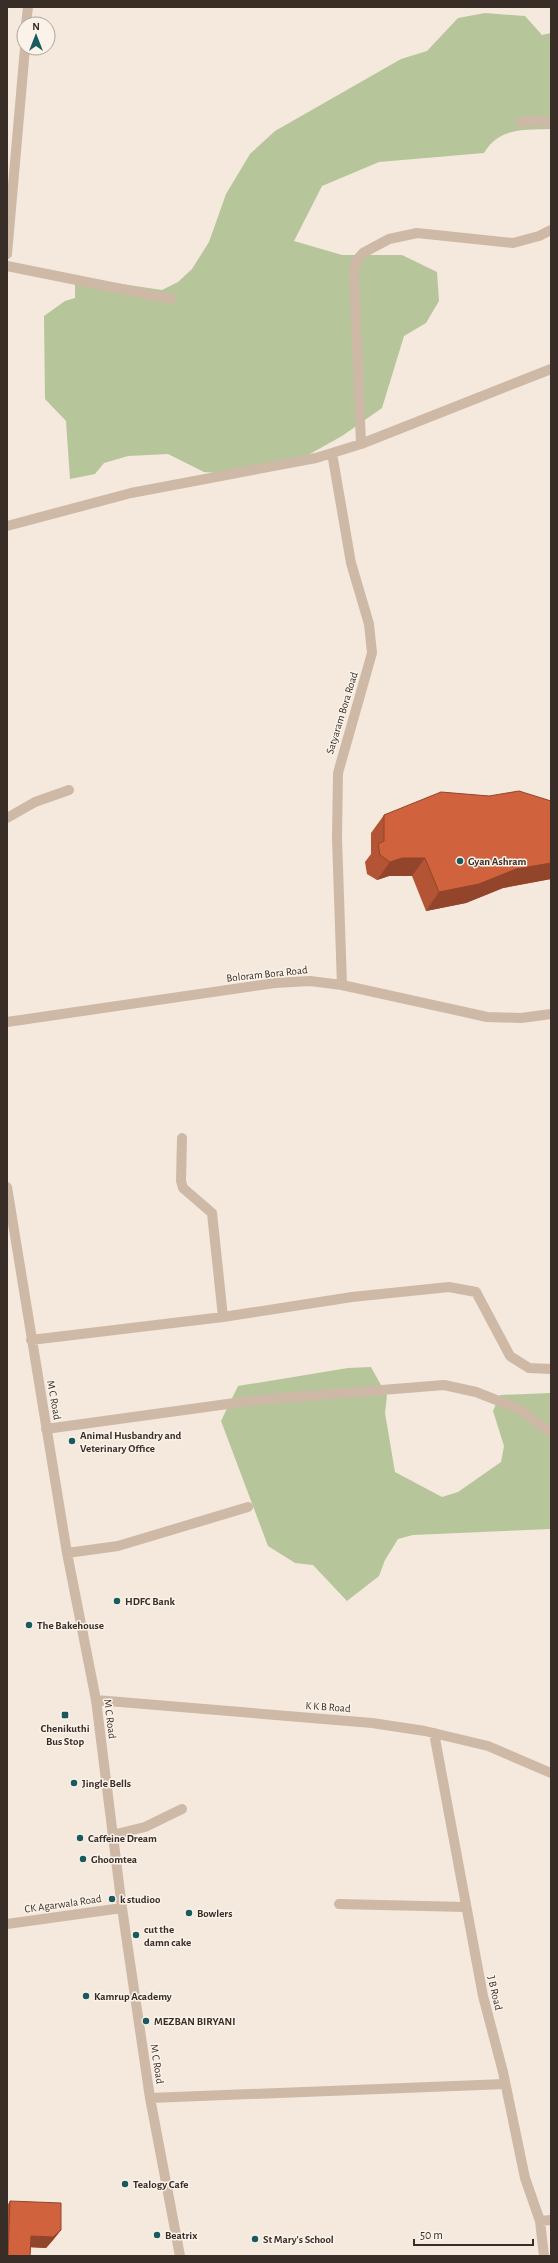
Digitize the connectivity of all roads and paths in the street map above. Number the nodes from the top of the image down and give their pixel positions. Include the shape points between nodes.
1 (23, 56) edge
2 (521, 122) dead end
3 (551, 122) edge
4 (551, 230) edge
5 (7, 254) edge
6 (7, 266) edge
7 (171, 299) dead end
8 (551, 369) edge
9 (361, 444) junction
10 (332, 453) junction
11 (7, 526) edge
12 (69, 790) dead end
13 (7, 818) edge
14 (342, 985) junction
15 (551, 1014) edge
16 (7, 1022) edge
17 (182, 1138) dead end
18 (7, 1187) edge
19 (223, 1317) junction
20 (31, 1340) junction
21 (551, 1370) edge
22 (46, 1429) junction
23 (551, 1433) edge
24 (248, 1507) dead end
25 (67, 1553) junction
26 (96, 1700) junction
27 (434, 1733) junction
28 (551, 1773) edge
29 (182, 1808) dead end
30 (112, 1835) junction
31 (339, 1904) dead end
32 (465, 1907) junction
33 (122, 1908) junction
34 (7, 1924) edge
35 (506, 2084) junction
36 (150, 2098) junction
37 (551, 2220) edge
38 (540, 2221) junction
39 (180, 2256) edge
40 (544, 2256) edge

1 - 5 street
2 - 3 street
4 - 9 street via 540,236 513,243 417,233 389,239 363,253 356,261 354,271
6 - 7 street
8 - 9 street
9 - 10 street
10 - 11 street via 131,493
10 - 14 street, Satyaram Bora Road via 351,563 370,624 372,652 338,773
12 - 13 street via 35,802
14 - 15 street, Boloram Bora Road via 487,1017 521,1018
14 - 16 street, Boloram Bora Road via 310,981 275,984
17 - 19 street via 183,1188 212,1213
18 - 20 street, M C Road
19 - 20 street
19 - 21 street via 352,1297 449,1286 476,1292 510,1356 529,1368
20 - 22 street, M C Road
22 - 23 street via 257,1400 444,1385 476,1392 519,1409
22 - 25 street, M C Road
24 - 25 street via 118,1546
25 - 26 street, M C Road
26 - 27 street, K K B Road via 372,1723
26 - 30 street, M C Road
27 - 28 street, K K B Road via 488,1746
27 - 32 street, J B Road
29 - 30 street via 145,1827
30 - 33 street, M C Road
31 - 32 street
32 - 35 street, J B Road via 483,1996
33 - 34 street, CK Agarwala Road
33 - 36 street, M C Road
35 - 36 street
35 - 38 street, J B Road via 525,2178
36 - 39 street, M C Road
37 - 38 street
38 - 40 street, J B Road

